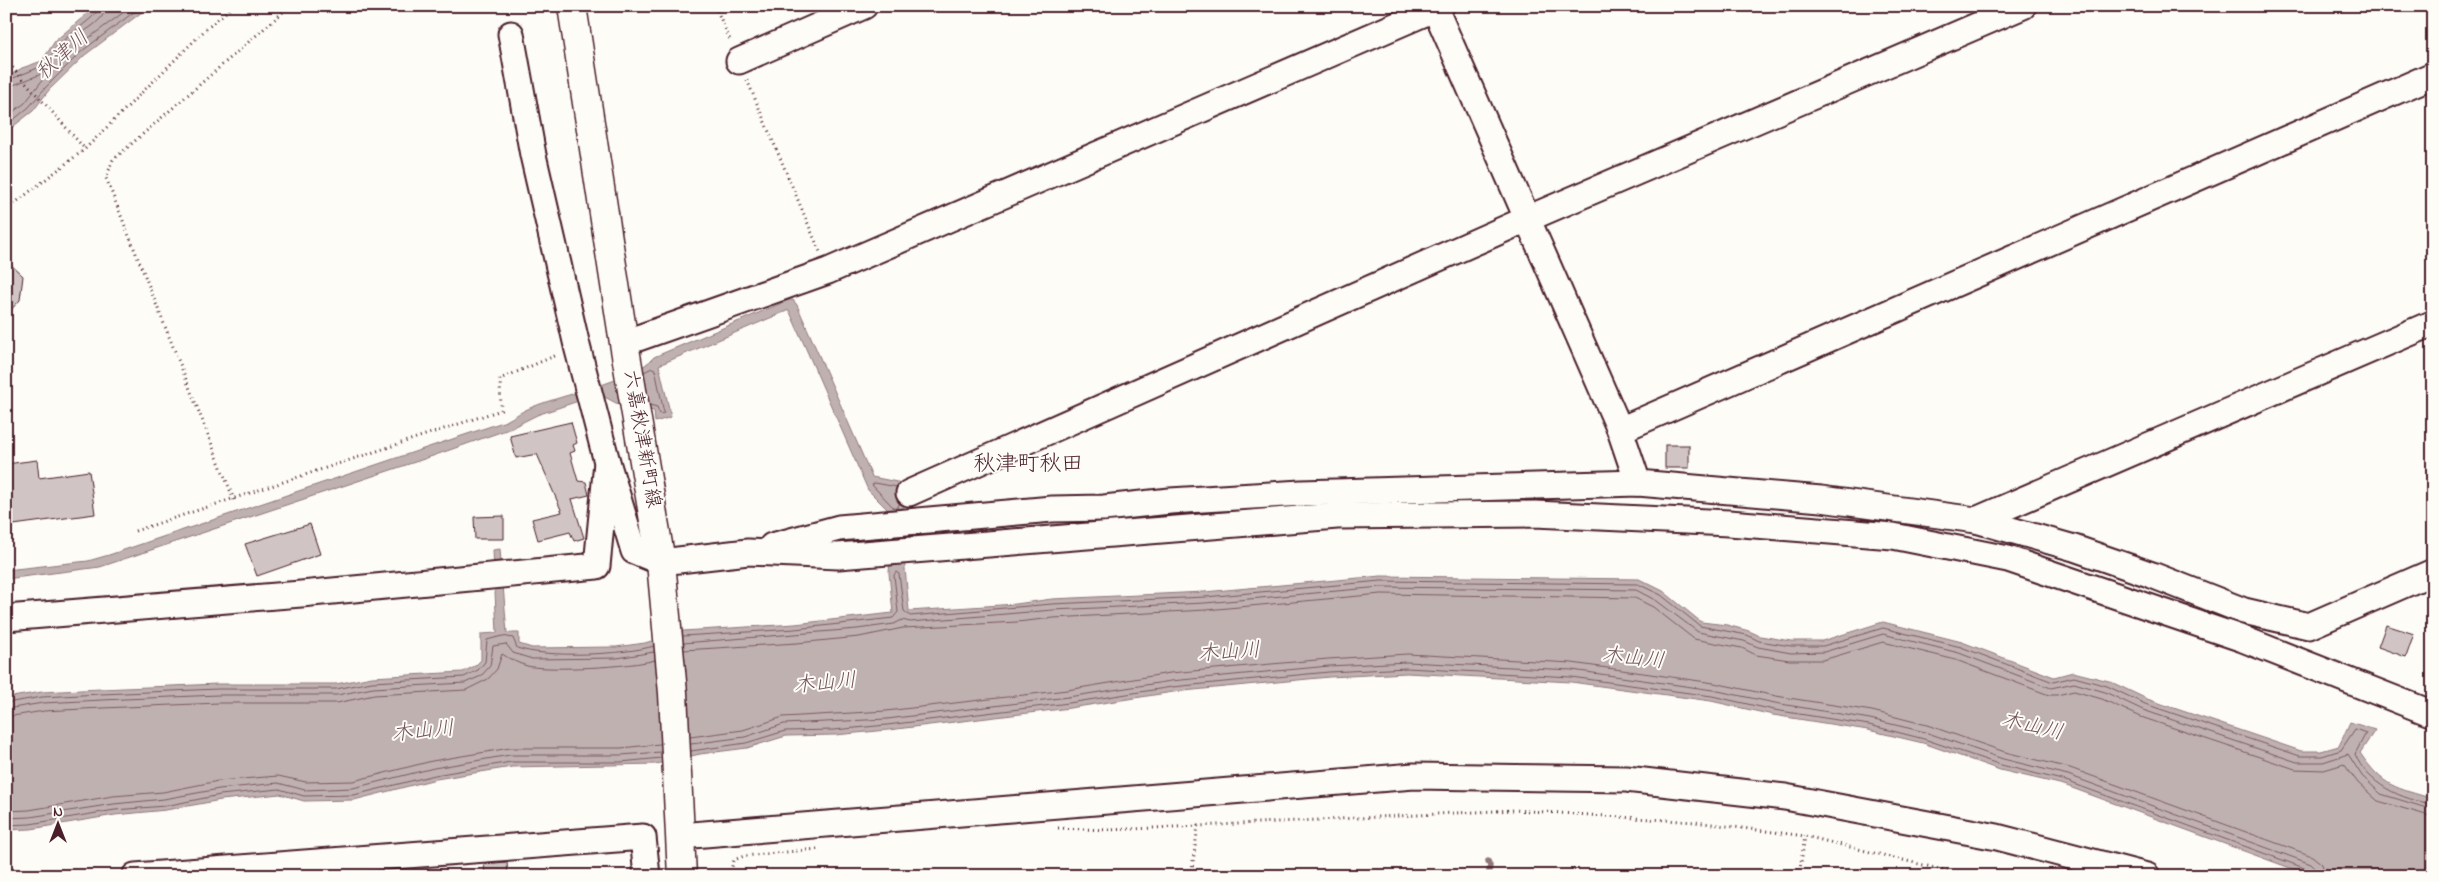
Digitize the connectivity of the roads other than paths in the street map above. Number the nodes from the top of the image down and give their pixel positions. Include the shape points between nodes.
1 (572, 6) edge
2 (864, 6) edge
3 (2023, 6) edge
4 (1437, 7) edge
5 (511, 34) dead end
6 (739, 61) road end
7 (2433, 76) edge
8 (1527, 219) junction
9 (2433, 323) edge
10 (624, 343) junction
11 (1620, 430) junction
12 (607, 462) junction
13 (1638, 484) junction
14 (909, 492) dead end
15 (1976, 520) junction
16 (748, 552) junction
17 (661, 562) junction
18 (2433, 572) edge
19 (6, 618) edge
20 (2433, 714) edge
21 (680, 836) junction
22 (183, 874) edge
23 (135, 876) edge
24 (647, 876) edge
25 (682, 876) edge
26 (2147, 876) edge

1 - 10 main road, 六嘉秋津新町線
2 - 6 street
3 - 8 street
4 - 8 street
4 - 10 street via 828,271
5 - 12 street via 533,155
7 - 11 street
8 - 11 street
8 - 14 street
9 - 15 street
10 - 17 main road, 六嘉秋津新町線
11 - 13 street
12 - 17 street via 634,551
12 - 19 street via 597,566
13 - 15 street via 1821,499
13 - 16 street via 1301,493 1104,508 1052,508 839,528
15 - 18 street via 2074,548 2244,611 2308,626
16 - 17 street
16 - 20 street via 838,556 1337,516 1535,514 1729,523 1893,536 2008,559 2242,639
17 - 21 main road, 六嘉秋津新町線 via 673,693
21 - 25 main road, 六嘉秋津新町線
21 - 26 street via 1414,776 1626,779 1785,797 1997,837
22 - 23 street
22 - 24 street via 643,837

